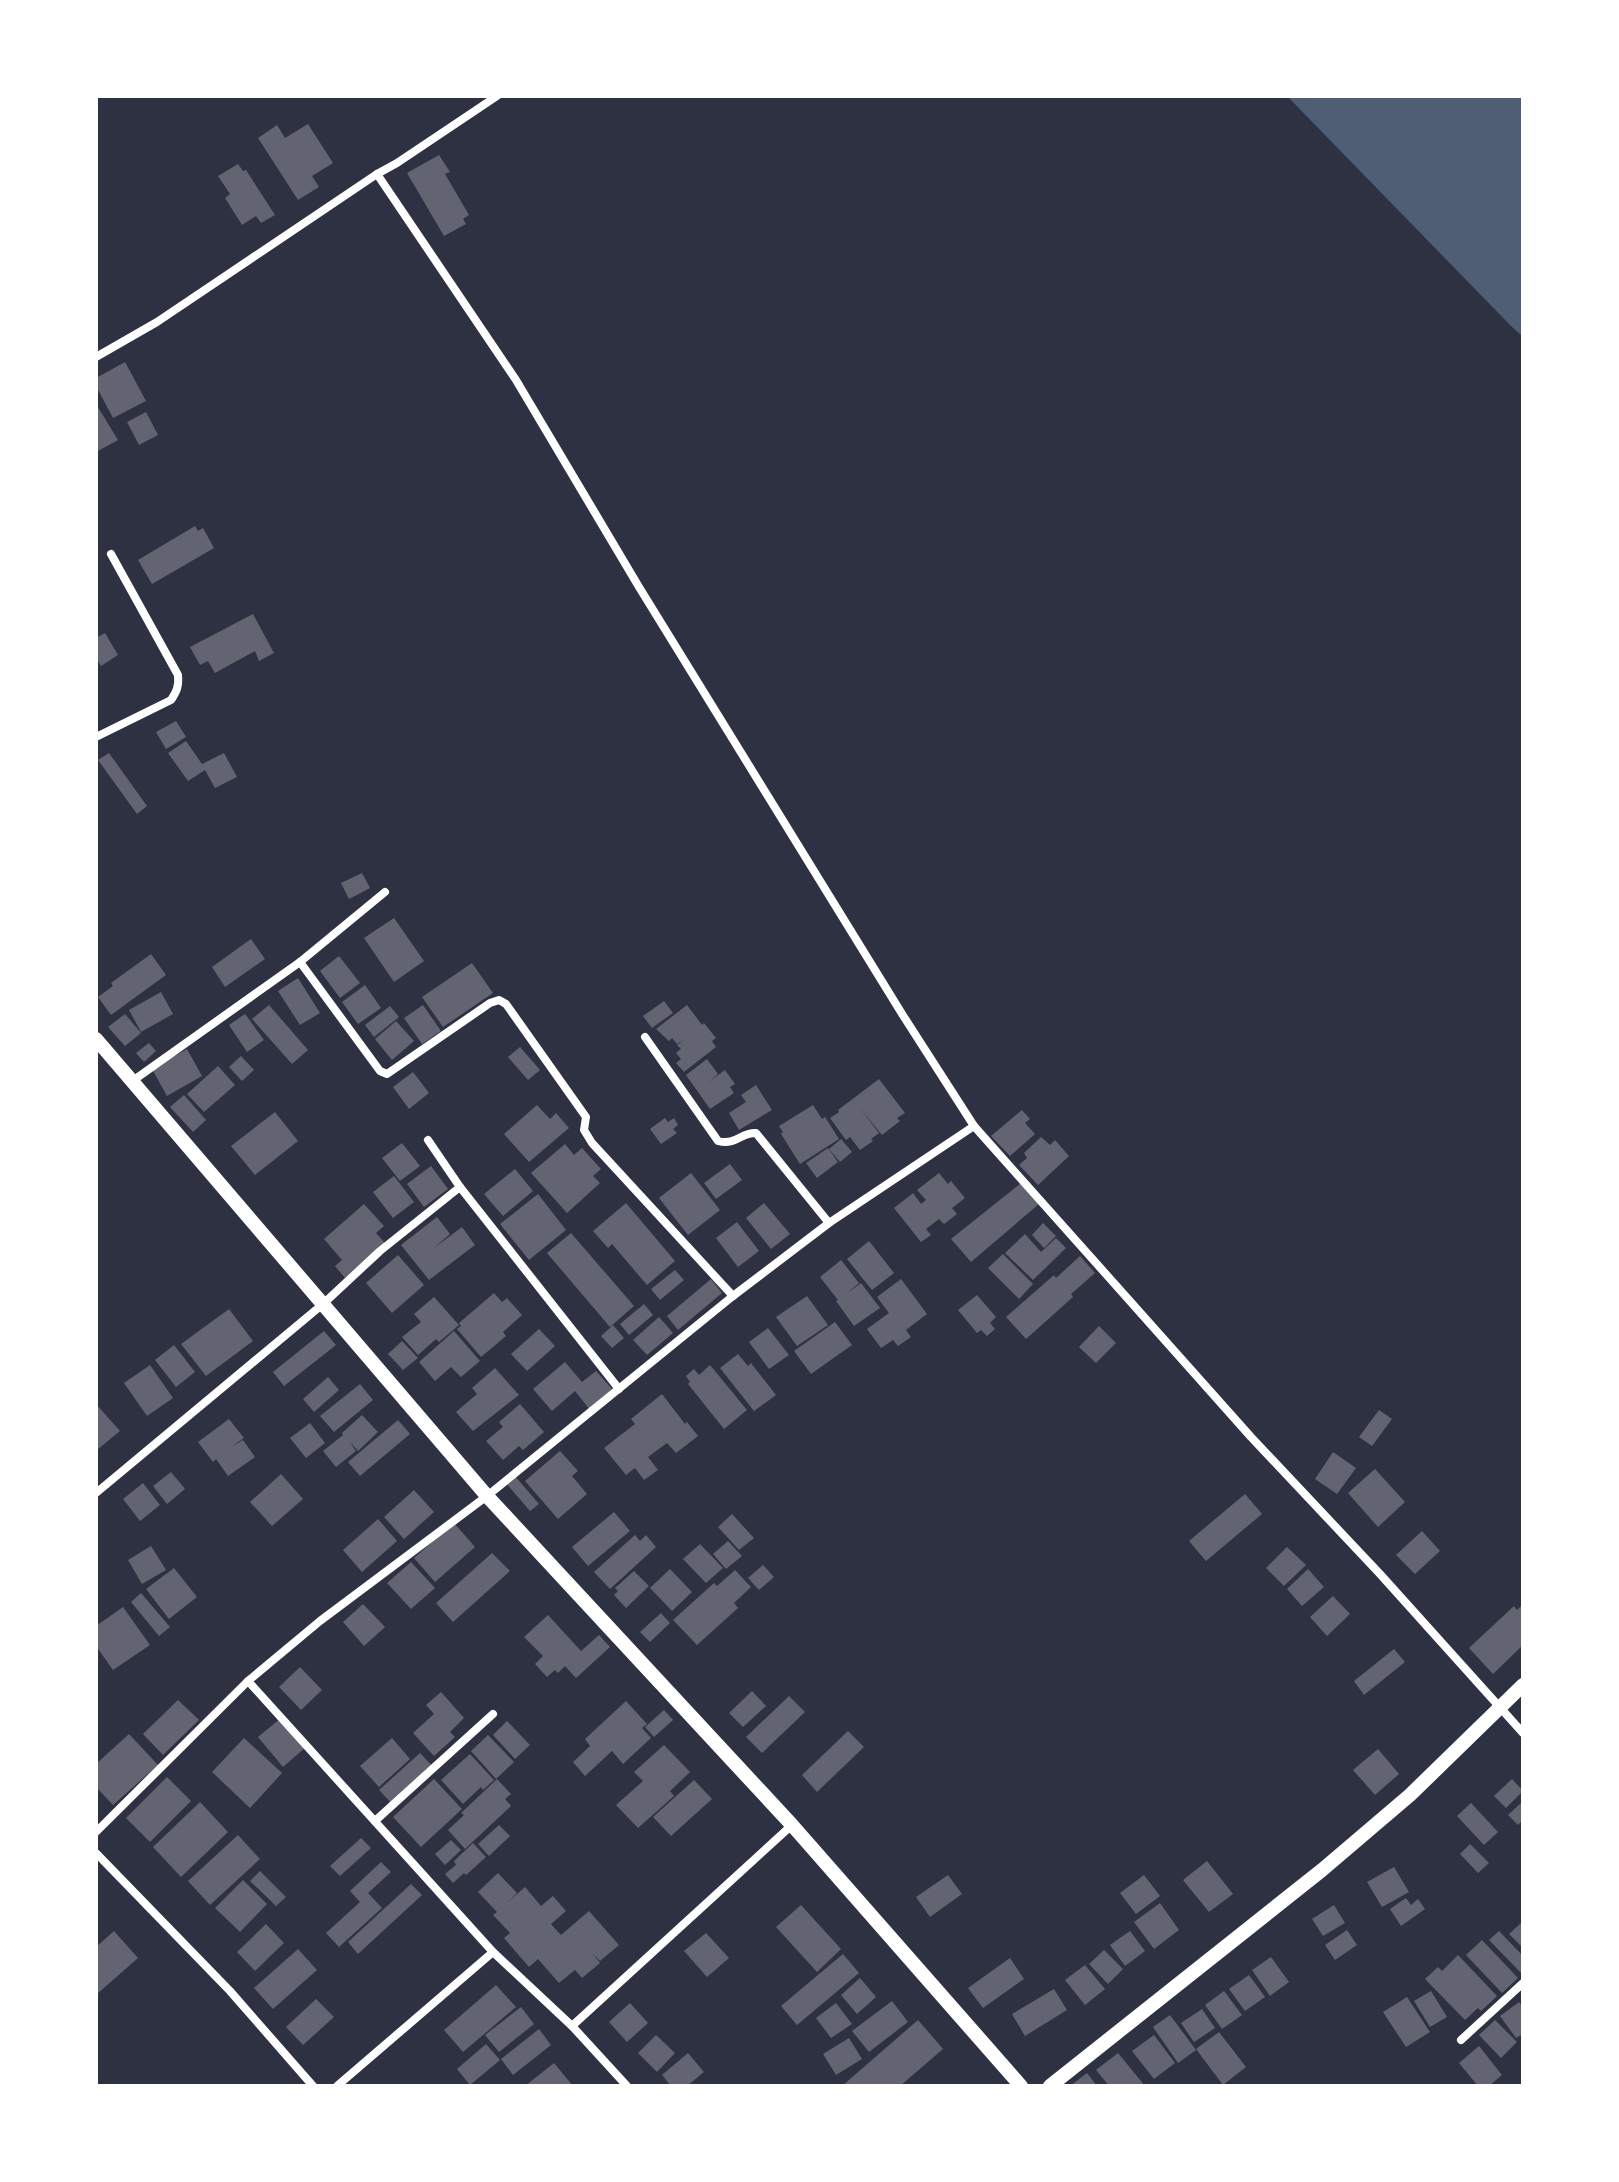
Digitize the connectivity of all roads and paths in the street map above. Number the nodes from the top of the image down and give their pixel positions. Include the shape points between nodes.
1 (497, 96) edge
2 (377, 174) junction
3 (96, 357) edge
4 (111, 554) dead end
5 (96, 737) edge
6 (385, 892) dead end
7 (300, 962) junction
8 (645, 1037) dead end
9 (96, 1039) edge
10 (131, 1082) junction
11 (974, 1126) junction
12 (428, 1140) dead end
13 (460, 1187) junction
14 (829, 1223) junction
15 (733, 1296) junction
16 (323, 1304) junction
17 (619, 1389) junction
18 (96, 1493) edge
19 (487, 1496) junction
20 (248, 1681) junction
21 (1523, 1685) edge
22 (1500, 1707) junction
23 (493, 1714) dead end
24 (1523, 1733) edge
25 (375, 1821) junction
26 (792, 1825) junction
27 (96, 1832) edge
28 (96, 1853) edge
29 (493, 1952) junction
30 (1523, 1983) edge
31 (572, 2026) junction
32 (1461, 2040) dead end
33 (313, 2086) edge
34 (337, 2086) edge
35 (627, 2086) edge
36 (1021, 2086) edge
37 (1050, 2086) edge

1 - 2 street
2 - 3 street
2 - 11 street via 516,380
4 - 5 street via 179,683 171,700
6 - 7 street
7 - 10 street
7 - 15 street via 387,1074 490,1003 506,1004 586,1117 584,1130 592,1143
8 - 14 street via 718,1141 756,1133
9 - 10 street
10 - 16 street
11 - 14 street
11 - 22 street
12 - 13 street
13 - 16 street
13 - 17 street
14 - 15 street
15 - 17 street
16 - 18 street
16 - 19 street
17 - 19 street
19 - 20 street
19 - 26 street
20 - 25 street
20 - 27 street
21 - 22 street
22 - 24 street
22 - 37 street via 1410,1795 1322,1870
23 - 25 street
25 - 29 street
26 - 31 street
26 - 36 street
28 - 33 street via 230,1991
29 - 31 street
29 - 34 street
30 - 32 street
31 - 35 street

